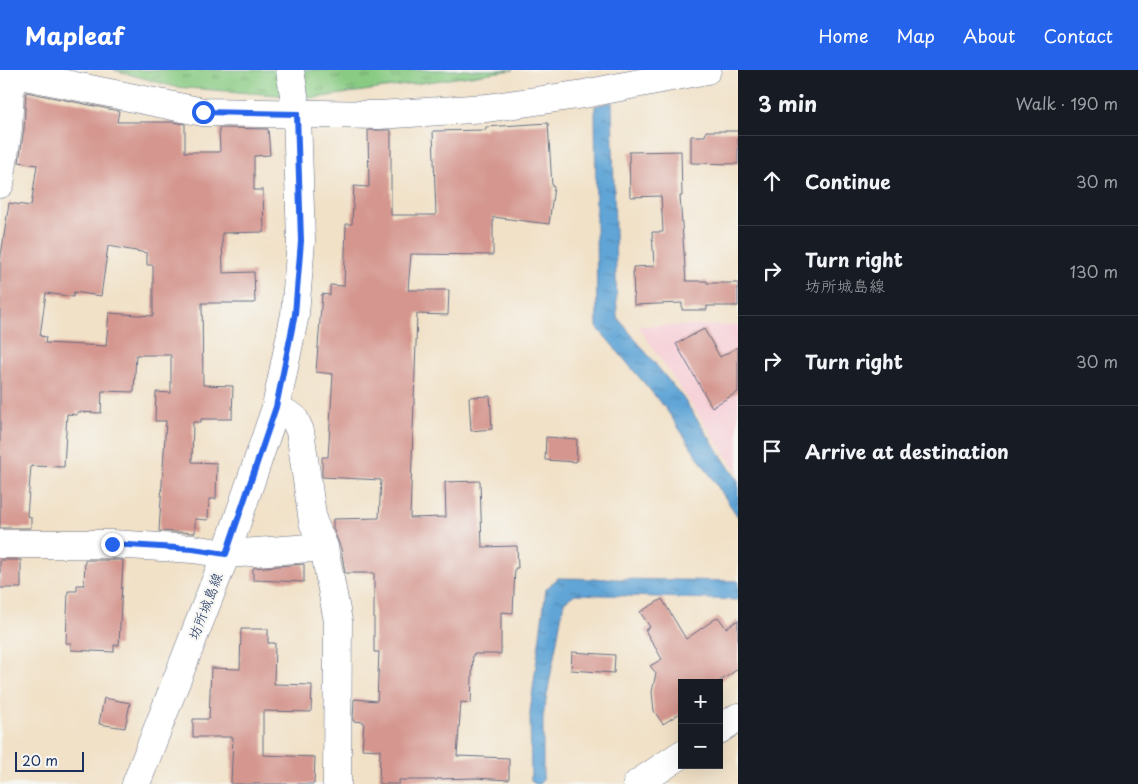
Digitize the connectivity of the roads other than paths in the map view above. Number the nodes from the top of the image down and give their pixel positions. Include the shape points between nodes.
1 (290, 70) edge
2 (707, 70) edge
3 (11, 71) edge
4 (297, 114) junction
5 (0, 184) edge
6 (276, 407) junction
7 (0, 544) edge
8 (324, 547) junction
9 (226, 554) junction
10 (738, 717) edge
11 (723, 727) edge
12 (678, 757) edge
13 (136, 784) edge
14 (337, 784) edge
15 (638, 784) edge

1 - 4 main road, 坊所城島線
2 - 4 main road via 584,94 487,108 379,115
3 - 4 main road via 203,112
3 - 5 main road via 8,128
4 - 6 main road, 坊所城島線 via 301,241 295,314
6 - 8 main road via 294,418 300,431 313,522
6 - 9 main road, 坊所城島線
7 - 9 main road via 112,544
8 - 9 main road
8 - 14 main road via 338,621
9 - 13 main road, 坊所城島線
10 - 11 main road
12 - 15 main road

